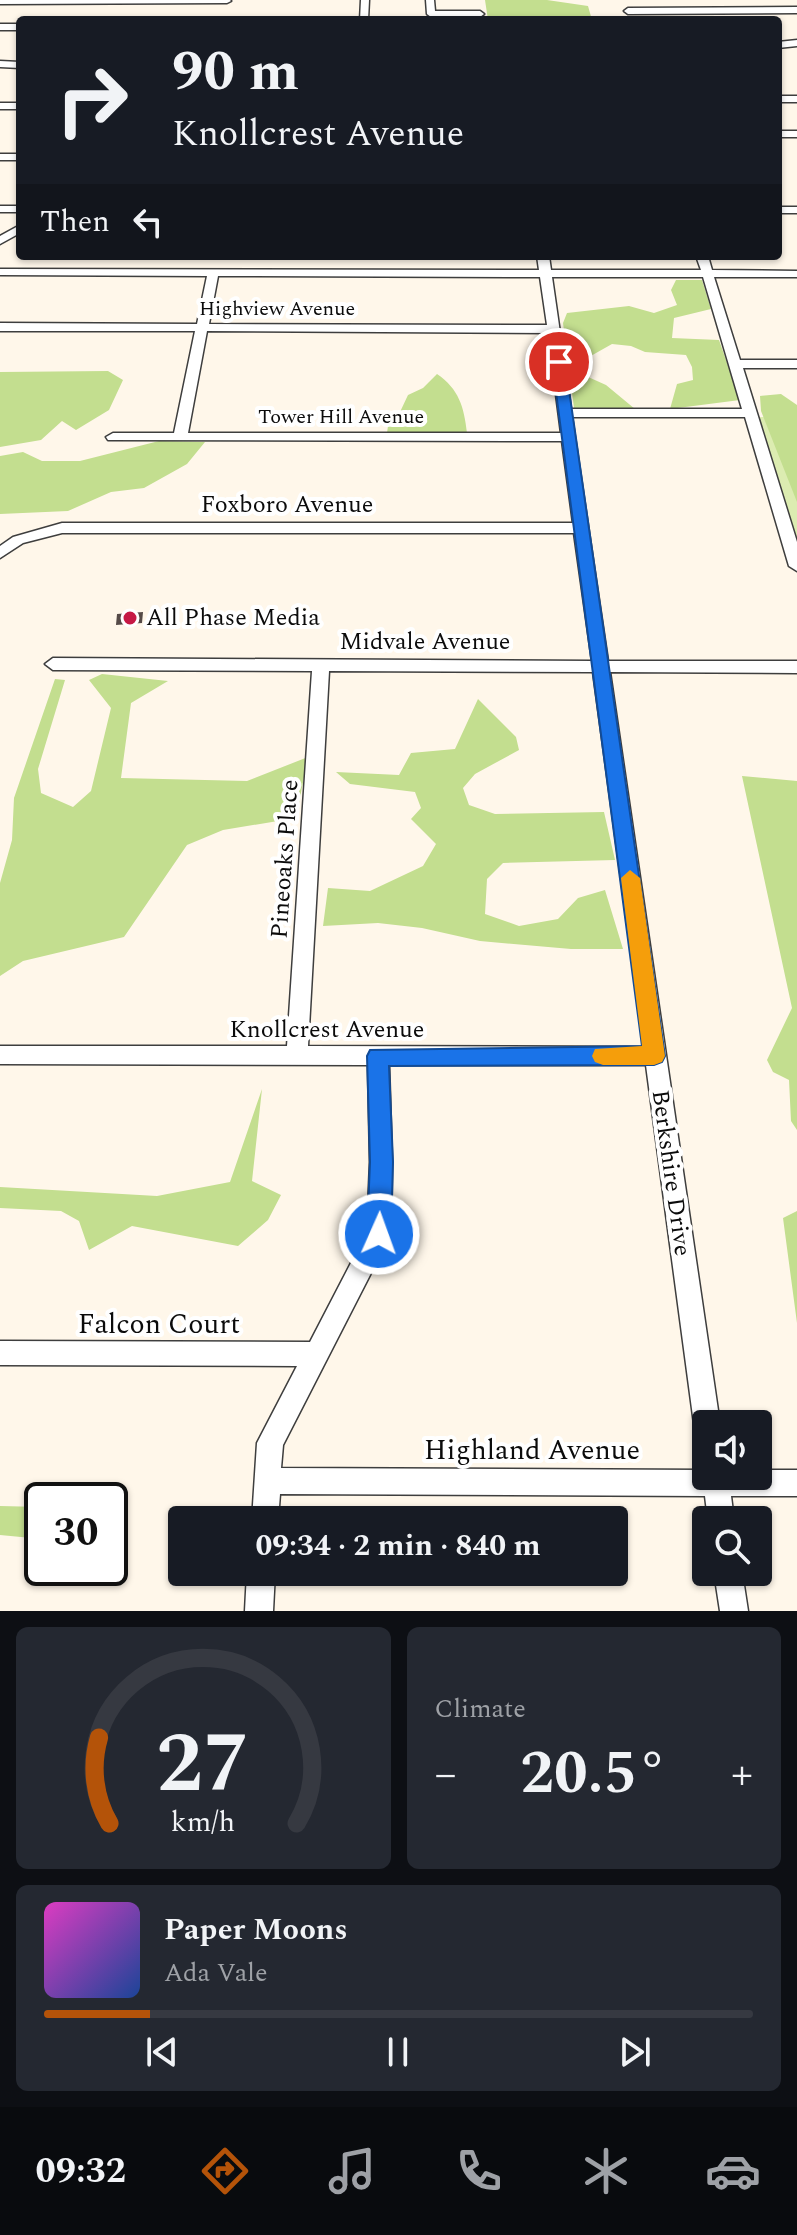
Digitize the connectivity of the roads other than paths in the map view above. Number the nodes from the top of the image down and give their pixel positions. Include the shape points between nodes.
1 (227, 0) edge
2 (430, 0) edge
3 (624, 0) edge
4 (0, 2) edge
5 (797, 10) edge
6 (224, 14) dead end
7 (480, 14) dead end
8 (629, 15) edge
9 (703, 260) edge
10 (544, 265) edge
11 (0, 272) edge
12 (213, 273) junction
13 (708, 274) junction
14 (797, 274) edge
15 (0, 327) edge
16 (201, 329) junction
17 (553, 329) junction
18 (736, 364) junction
19 (797, 364) edge
20 (567, 413) junction
21 (749, 413) junction
22 (113, 437) dead end
23 (180, 437) junction
24 (569, 437) junction
25 (581, 528) junction
26 (0, 553) edge
27 (797, 566) edge
28 (53, 664) dead end
29 (321, 665) junction
30 (602, 666) junction
31 (797, 667) edge
32 (0, 1055) edge
33 (297, 1055) junction
34 (378, 1056) junction
35 (654, 1056) junction
36 (0, 1353) edge
37 (318, 1354) junction
38 (705, 1410) edge
39 (692, 1479) edge
40 (268, 1481) junction
41 (772, 1482) edge
42 (797, 1483) edge
43 (266, 1506) edge
44 (260, 1586) edge
45 (730, 1586) edge
46 (259, 1611) edge
47 (734, 1611) edge

1 - 4 street
1 - 6 street
2 - 7 street via 431,14
3 - 8 street
5 - 8 street
9 - 13 street
10 - 12 street
10 - 13 street
10 - 17 street, Berkshire Drive
11 - 12 street
12 - 16 street
13 - 14 street
13 - 18 street
15 - 16 street, Highview Avenue
16 - 17 street, Highview Avenue
16 - 23 street
17 - 20 street, Berkshire Drive
18 - 19 street
18 - 21 street
20 - 21 street
20 - 24 street, Berkshire Drive
21 - 27 street
22 - 23 street, Tower Hill Avenue
23 - 24 street, Tower Hill Avenue
24 - 25 street, Berkshire Drive
25 - 26 street, Foxboro Avenue via 62,528 18,540
25 - 30 street, Berkshire Drive
28 - 29 street, Midvale Avenue
29 - 30 street, Midvale Avenue
29 - 33 street, Pineoaks Place
30 - 31 street, Midvale Avenue
30 - 35 street, Berkshire Drive
32 - 33 street, Knollcrest Avenue
33 - 34 street, Knollcrest Avenue
34 - 35 street, Knollcrest Avenue
34 - 37 street via 379,1234
35 - 38 street, Berkshire Drive
36 - 37 street, Falcon Court
37 - 40 street via 270,1443
39 - 40 street, Highland Avenue
40 - 43 street
41 - 42 street, Highland Avenue
44 - 46 street
45 - 47 street

